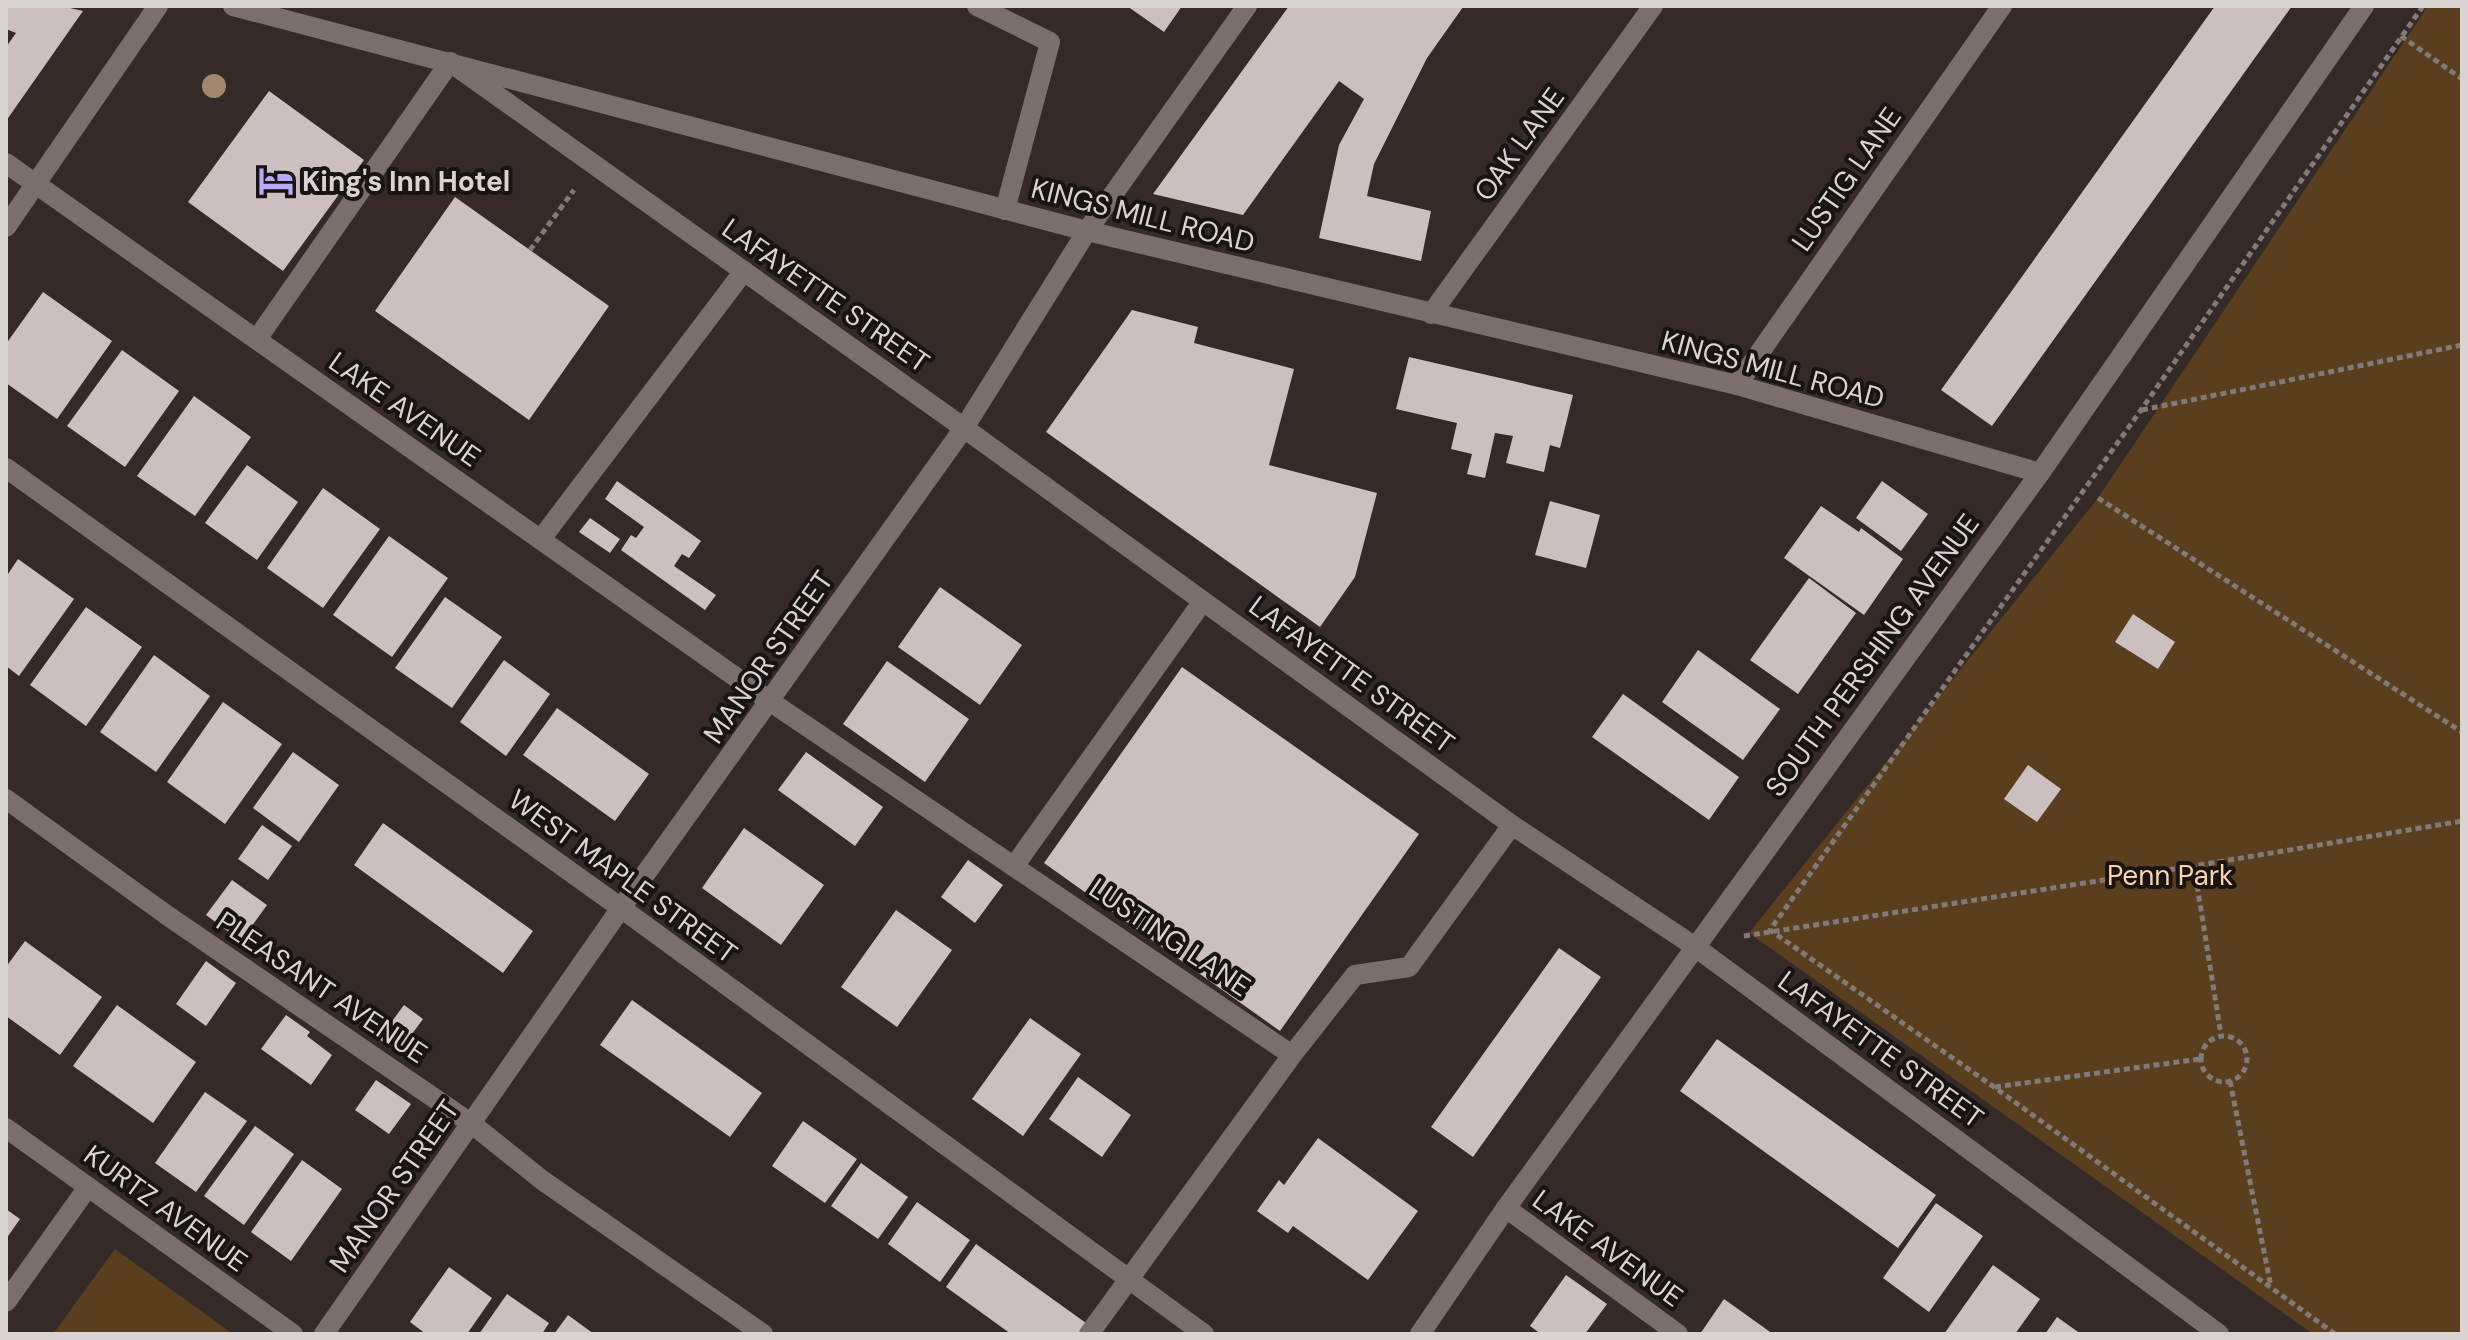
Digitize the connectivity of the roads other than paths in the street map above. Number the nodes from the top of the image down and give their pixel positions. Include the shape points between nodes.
1 (158, 6) edge
2 (233, 6) edge
3 (977, 6) edge
4 (1247, 6) edge
5 (1653, 6) edge
6 (2002, 6) edge
7 (2364, 6) edge
8 (450, 62) junction
9 (6, 163) edge
10 (36, 183) junction
11 (1005, 210) junction
12 (6, 227) edge
13 (1087, 231) junction
14 (744, 271) junction
15 (1431, 314) junction
16 (257, 339) junction
17 (1737, 385) junction
18 (964, 428) junction
19 (6, 468) edge
20 (2040, 473) junction
21 (541, 539) junction
22 (1203, 601) junction
23 (771, 702) junction
24 (6, 799) edge
25 (1512, 825) junction
26 (1015, 865) junction
27 (621, 908) junction
28 (1694, 946) junction
29 (1292, 1055) junction
30 (472, 1124) junction
31 (6, 1128) edge
32 (88, 1187) junction
33 (1506, 1208) junction
34 (1128, 1280) junction
35 (6, 1302) edge
36 (293, 1334) edge
37 (324, 1334) edge
38 (763, 1334) edge
39 (1089, 1334) edge
40 (1204, 1334) edge
41 (1420, 1334) edge
42 (1678, 1334) edge
43 (2219, 1334) edge

1 - 10 street
2 - 8 street, KINGS MILL ROAD
3 - 11 street via 1050,42
4 - 13 street, MANOR STREET
5 - 15 street, OAK LANE
6 - 17 street, LUSTIG LANE
7 - 20 street, SOUTH PERSHING AVENUE
8 - 11 street, KINGS MILL ROAD
8 - 14 street, LAFAYETTE STREET
8 - 16 street
9 - 10 street, LAKE AVENUE
10 - 12 street
10 - 16 street, LAKE AVENUE
11 - 13 street, KINGS MILL ROAD
13 - 15 street, KINGS MILL ROAD
13 - 18 street, MANOR STREET
14 - 18 street, LAFAYETTE STREET
14 - 21 street
15 - 17 street, KINGS MILL ROAD
16 - 21 street, LAKE AVENUE
17 - 20 street, KINGS MILL ROAD
18 - 22 street, LAFAYETTE STREET
18 - 23 street, MANOR STREET
19 - 27 street, WEST MAPLE STREET
20 - 28 street, SOUTH PERSHING AVENUE
21 - 23 street, LAKE AVENUE
22 - 25 street, LAFAYETTE STREET
22 - 26 street
23 - 26 street, LUSTING LANE
23 - 27 street, MANOR STREET
24 - 30 street, PLEASANT AVENUE
25 - 28 street, LAFAYETTE STREET
25 - 29 street via 1409,967 1355,975
26 - 29 street, LUSTING LANE
27 - 30 street, MANOR STREET
27 - 34 street, WEST MAPLE STREET
28 - 33 street, SOUTH PERSHING AVENUE
28 - 43 street, LAFAYETTE STREET
29 - 34 street
30 - 37 street, MANOR STREET
30 - 38 street, PLEASANT AVENUE via 542,1180
31 - 32 street, KURTZ AVENUE
32 - 35 street
32 - 36 street, KURTZ AVENUE
33 - 41 street, SOUTH PERSHING AVENUE
33 - 42 street, LAKE AVENUE
34 - 39 street
34 - 40 street, WEST MAPLE STREET

